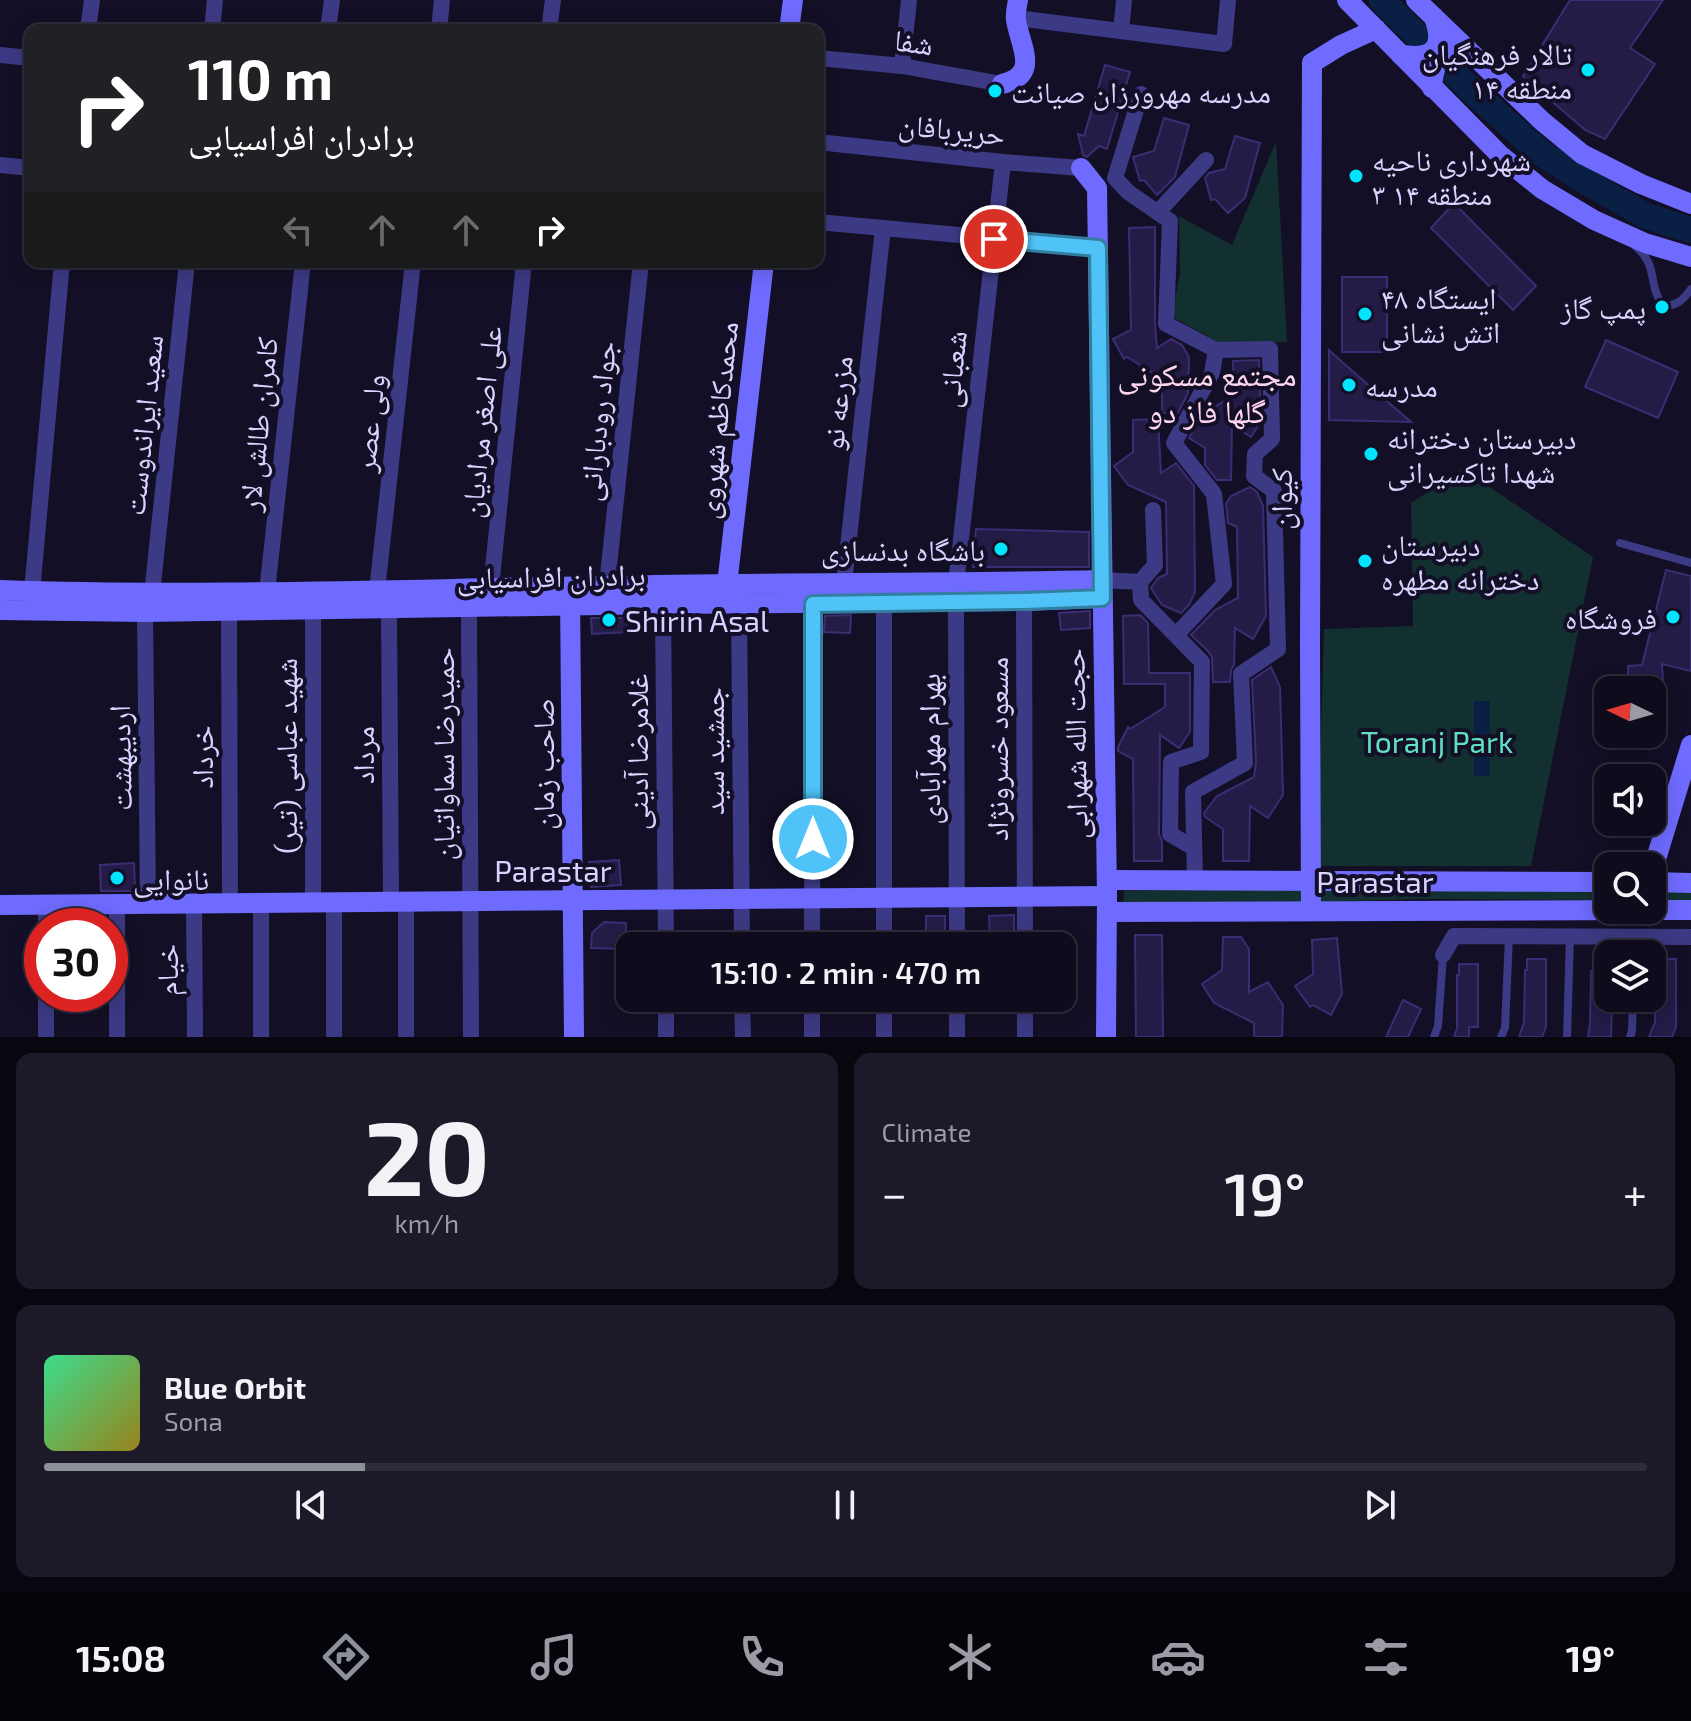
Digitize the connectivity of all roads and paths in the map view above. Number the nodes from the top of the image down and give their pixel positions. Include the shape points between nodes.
1 (92, 0) edge
2 (215, 0) edge
3 (332, 0) edge
4 (442, 0) edge
5 (553, 0) edge
6 (793, 0) edge
7 (909, 0) edge
8 (1124, 0) edge
9 (1228, 0) edge
10 (1347, 0) edge
11 (1416, 0) edge
12 (1017, 9) edge
13 (1434, 17) junction
14 (89, 24) edge
15 (213, 24) edge
16 (329, 24) edge
17 (440, 24) edge
18 (550, 24) edge
19 (790, 24) edge
20 (1376, 29) junction
21 (1121, 31) junction
22 (0, 55) edge
23 (1401, 55) junction
24 (1472, 55) junction
25 (24, 57) edge
26 (824, 59) edge
27 (902, 66) junction
28 (1002, 84) joint
29 (1432, 88) junction
30 (1141, 94) dead end
31 (824, 143) edge
32 (1206, 160) dead end
33 (1003, 162) junction
34 (0, 165) edge
35 (24, 167) edge
36 (1081, 168) joint
37 (1691, 204) edge
38 (1158, 212) junction
39 (1586, 216) junction
40 (824, 223) edge
41 (883, 228) junction
42 (994, 239) junction
43 (1098, 248) junction
44 (1691, 257) edge
45 (61, 268) edge
46 (186, 268) edge
47 (302, 268) edge
48 (412, 268) edge
49 (523, 268) edge
50 (640, 268) edge
51 (763, 268) edge
52 (1691, 289) edge
53 (1216, 350) junction
54 (1153, 510) dead end
55 (1620, 543) dead end
56 (1691, 563) edge
57 (1140, 582) junction
58 (844, 583) junction
59 (607, 585) junction
60 (727, 585) junction
61 (491, 588) junction
62 (1102, 589) junction
63 (0, 590) edge
64 (32, 591) junction
65 (267, 592) junction
66 (956, 593) junction
67 (570, 596) junction
68 (383, 600) junction
69 (1024, 601) junction
70 (149, 603) junction
71 (884, 603) junction
72 (663, 604) junction
73 (739, 604) junction
74 (813, 604) junction
75 (469, 606) junction
76 (313, 609) junction
77 (0, 610) edge
78 (229, 611) junction
79 (1176, 635) junction
80 (1691, 745) edge
81 (1194, 848) junction
82 (1658, 852) edge
83 (1195, 880) junction
84 (1310, 881) junction
85 (1594, 882) edge
86 (1666, 882) edge
87 (1691, 883) edge
88 (1025, 896) junction
89 (1107, 896) junction
90 (957, 897) junction
91 (812, 898) junction
92 (884, 898) junction
93 (741, 899) junction
94 (573, 900) junction
95 (665, 900) junction
96 (470, 901) junction
97 (324, 902) junction
98 (398, 902) junction
99 (230, 903) junction
100 (261, 903) junction
101 (117, 904) junction
102 (148, 904) junction
103 (194, 904) junction
104 (0, 905) edge
105 (46, 905) joint
106 (1570, 910) junction
107 (1594, 910) edge
108 (1666, 910) edge
109 (1691, 910) edge
110 (1311, 911) junction
111 (666, 932) edge
112 (742, 932) edge
113 (812, 932) edge
114 (884, 932) edge
115 (957, 932) edge
116 (1025, 932) edge
117 (1509, 936) junction
118 (1570, 937) junction
119 (1691, 937) edge
120 (1594, 940) edge
121 (1666, 941) edge
122 (1443, 955) joint
123 (46, 1012) edge
124 (666, 1012) edge
125 (742, 1012) edge
126 (812, 1012) edge
127 (884, 1012) edge
128 (957, 1012) edge
129 (1025, 1012) edge
130 (1633, 1012) edge
131 (46, 1037) edge
132 (117, 1037) edge
133 (195, 1037) edge
134 (261, 1037) edge
135 (334, 1037) edge
136 (406, 1037) edge
137 (471, 1037) edge
138 (574, 1037) edge
139 (666, 1037) edge
140 (743, 1037) edge
141 (812, 1037) edge
142 (884, 1037) edge
143 (957, 1037) edge
144 (1025, 1037) edge
145 (1106, 1037) edge
146 (1434, 1037) edge
147 (1501, 1037) edge
148 (1567, 1037) edge
149 (1630, 1037) edge

1 - 14 street
2 - 15 street
3 - 16 street
4 - 17 street
5 - 18 street
6 - 19 street
7 - 27 street
8 - 21 street
9 - 21 street via 1224,44
10 - 20 street
11 - 13 street
12 - 21 street
12 - 28 street via 1026,58 1023,73
13 - 23 street via 1439,42 1434,51
13 - 24 street
20 - 23 street
20 - 84 street, کیوان via 1312,63
22 - 25 street
23 - 29 street
24 - 29 street via 1446,53 1437,62
24 - 37 street via 1582,154
26 - 27 street, شفا
27 - 28 street, شفا
29 - 39 street via 1500,155
30 - 38 street via 1115,178
31 - 33 street, حریربافان
32 - 38 street
33 - 36 street, حریربافان
33 - 42 street, شعبانی
34 - 35 street
36 - 43 street, حجت الله شهرابی via 1097,188
38 - 53 street via 1170,221 1166,324
39 - 44 street
39 - 52 lane via 1645,256 1663,306 1674,306
40 - 41 street
41 - 42 street
41 - 58 street, مزرعه نو
42 - 43 street
42 - 66 street, شعبانی
43 - 62 street, حجت الله شهرابی
45 - 64 street
46 - 70 street, سعید ایراندوست
47 - 65 street, کامران طالش لار
48 - 68 street, ولی عصر
49 - 61 street, علی اصغر مرادیان
50 - 59 street, جواد رودبارانی
51 - 60 street, محمدکاظم شهروی
53 - 79 street via 1212,373 1174,443 1214,494 1224,584
53 - 81 street via 1270,349 1272,439 1255,454 1254,476 1274,491 1278,649 1241,674 1245,763 1193,792
54 - 57 street via 1155,565
55 - 56 lane
57 - 62 street
57 - 79 street via 1141,600
58 - 60 street, برادران افراسیابی
58 - 66 street, برادران افراسیابی
59 - 60 street, برادران افراسیابی
59 - 67 street, برادران افراسیابی
61 - 67 street, برادران افراسیابی
61 - 68 street, برادران افراسیابی
62 - 66 street, برادران افراسیابی
62 - 69 street, برادران افراسیابی
62 - 89 street, حجت الله شهرابی
63 - 64 street, برادران افراسیابی
64 - 70 street, برادران افراسیابی
65 - 68 street, برادران افراسیابی
65 - 70 street, برادران افراسیابی
66 - 69 street, برادران افراسیابی
66 - 71 street, برادران افراسیابی
66 - 90 street, بهرام مهرآبادی
67 - 72 street, برادران افراسیابی
67 - 75 street, برادران افراسیابی
67 - 94 street, صاحب زمان
68 - 75 street, برادران افراسیابی
68 - 76 street, برادران افراسیابی
68 - 98 street, مرداد
69 - 88 street, مسعود خسرونژاد
70 - 77 street, برادران افراسیابی
70 - 78 street, برادران افراسیابی
70 - 102 street, اردیبهشت
71 - 74 street, برادران افراسیابی
71 - 92 street
72 - 73 street, برادران افراسیابی
72 - 95 street, غلامرضا آدینی
73 - 74 street, برادران افراسیابی
73 - 93 street, جمشید سید
74 - 91 street
75 - 96 street, حمیدرضا سماواتیان
76 - 78 street, برادران افراسیابی
76 - 97 street, شهید عباسی (تیر)
78 - 99 street, خرداد
79 - 81 street via 1202,662 1201,752 1171,762 1170,834
80 - 82 street
81 - 83 street
83 - 84 street, Parastar
83 - 89 street, Parastar
84 - 85 street, Parastar
84 - 110 street, کیوان
86 - 87 street
88 - 89 street, Parastar
88 - 90 street, Parastar
88 - 116 street, مسعود خسرونژاد
89 - 110 street, Parastar
89 - 145 street, حجت الله شهرابی
90 - 92 street, Parastar
90 - 115 street, بهرام مهرآبادی
91 - 92 street, Parastar
91 - 93 street, Parastar
91 - 113 street
92 - 114 street
93 - 95 street, Parastar
93 - 112 street, جمشید سید
94 - 95 street, Parastar
94 - 96 street, Parastar
94 - 138 street, صاحب زمان
95 - 111 street, غلامرضا آدینی
96 - 98 street, Parastar
96 - 137 street, حمیدرضا سماواتیان
97 - 98 street, Parastar
97 - 100 street, Parastar
97 - 135 street, شهید عباسی (تیر)
98 - 136 street, مرداد
99 - 100 street, Parastar
99 - 103 street, Parastar
100 - 134 street
101 - 102 street, Parastar
101 - 105 street, Parastar
101 - 132 street
102 - 103 street, Parastar
103 - 133 street, خیام
104 - 105 street, Parastar
106 - 107 street, Parastar
106 - 110 street, Parastar
106 - 118 street
108 - 109 street
117 - 118 street
117 - 122 street via 1454,936
117 - 147 lane
118 - 120 street
118 - 148 lane
119 - 121 street
122 - 146 lane
123 - 131 street
124 - 139 street
125 - 140 street
126 - 141 street
127 - 142 street
128 - 143 street
129 - 144 street
130 - 149 lane

